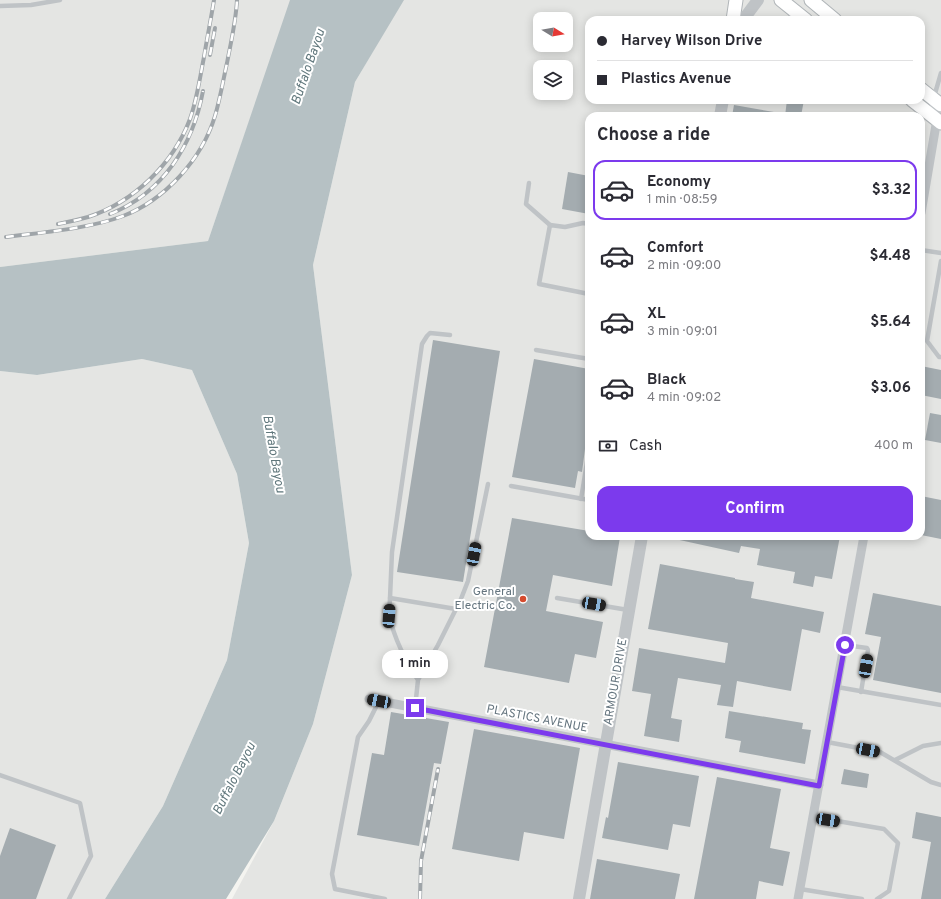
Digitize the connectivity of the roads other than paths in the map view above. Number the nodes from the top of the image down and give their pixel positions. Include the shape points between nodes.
1 (60, 0) edge
2 (736, 0) edge
3 (758, 0) edge
4 (781, 0) edge
5 (811, 0) edge
6 (0, 6) edge
7 (734, 16) edge
8 (746, 16) edge
9 (791, 16) edge
10 (831, 16) edge
11 (941, 73) edge
12 (925, 92) edge
13 (937, 102) edge
14 (917, 104) edge
15 (939, 121) edge
16 (529, 184) dead end
17 (925, 193) edge
18 (585, 223) edge
19 (550, 225) junction
20 (925, 251) edge
21 (941, 253) edge
22 (941, 261) edge
23 (585, 293) edge
24 (450, 335) dead end
25 (927, 341) joint
26 (536, 350) dead end
27 (941, 357) edge
28 (585, 358) edge
29 (585, 472) edge
30 (488, 484) dead end
31 (511, 486) dead end
32 (580, 499) junction
33 (585, 500) edge
34 (641, 540) edge
35 (863, 540) edge
36 (390, 598) junction
37 (557, 598) dead end
38 (456, 609) junction
39 (628, 610) junction
40 (845, 645) junction
41 (418, 680) junction
42 (837, 687) junction
43 (861, 692) junction
44 (369, 699) dead end
45 (379, 701) junction
46 (941, 705) edge
47 (415, 708) junction
48 (827, 742) junction
49 (941, 743) edge
50 (606, 745) junction
51 (895, 760) junction
52 (0, 775) edge
53 (941, 785) edge
54 (819, 786) junction
55 (814, 817) junction
56 (800, 889) junction
57 (69, 899) edge
58 (385, 899) edge
59 (579, 899) edge
60 (798, 899) edge
61 (862, 899) edge
62 (877, 899) edge

1 - 6 lane via 31,5
2 - 7 main road
3 - 8 street
4 - 9 main road
5 - 10 main road
11 - 13 lane
12 - 13 main road
13 - 15 street
14 - 15 main road
15 - 17 street
16 - 19 lane via 526,204
18 - 19 lane via 565,227
19 - 23 lane via 539,284
20 - 21 lane
22 - 25 lane
24 - 36 lane via 430,333 422,344 392,552
25 - 27 lane
26 - 28 lane
29 - 32 lane
30 - 38 lane via 468,581
31 - 32 lane
32 - 33 lane
34 - 39 street, ARMOUR DRIVE
35 - 40 street
36 - 38 lane
36 - 41 lane via 389,616 393,628 408,666
37 - 39 lane
38 - 41 lane
39 - 50 street, ARMOUR DRIVE
40 - 42 street
40 - 43 lane via 868,650
41 - 47 lane
42 - 43 lane
42 - 48 street
43 - 46 lane
44 - 45 street, PLASTICS AVENUE
45 - 47 street, PLASTICS AVENUE
45 - 58 lane via 358,736 332,874 335,889
47 - 50 street, PLASTICS AVENUE
48 - 51 lane via 880,752
48 - 54 street
49 - 51 lane via 923,746
50 - 54 street, PLASTICS AVENUE
50 - 59 street, ARMOUR DRIVE
51 - 53 lane via 931,782
52 - 57 lane via 80,804 91,856
54 - 55 street
55 - 56 street
55 - 62 lane via 884,829 898,843 888,892
56 - 60 street
56 - 61 lane

